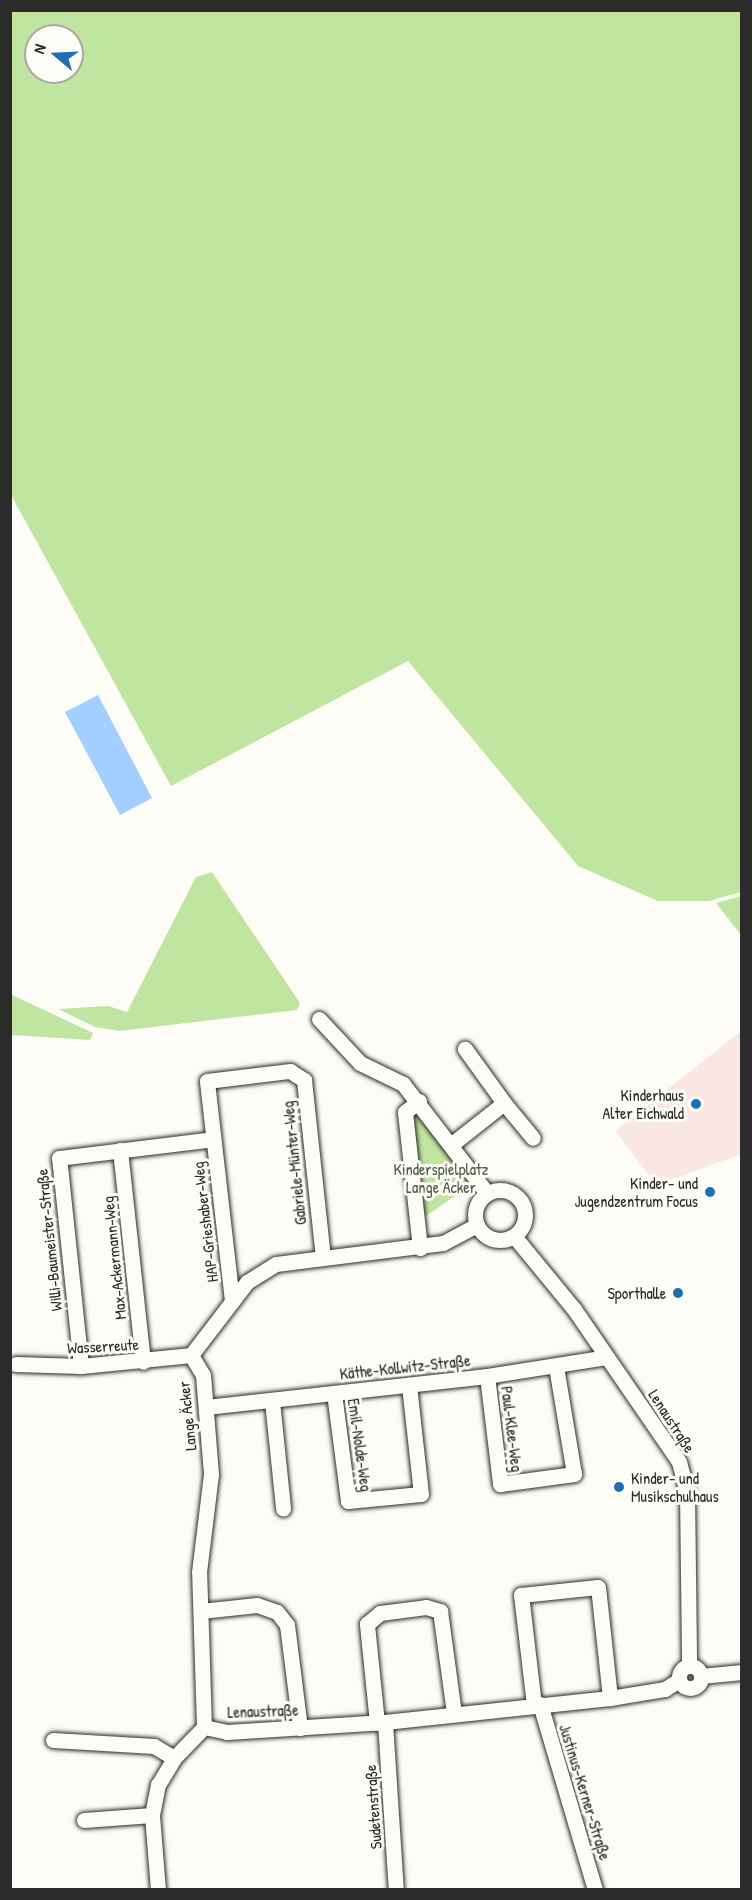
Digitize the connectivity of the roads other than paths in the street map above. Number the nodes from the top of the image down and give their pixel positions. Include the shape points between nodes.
1 (319, 1019) dead end
2 (465, 1049) dead end
3 (419, 1101) junction
4 (504, 1103) junction
5 (532, 1138) dead end
6 (213, 1139) junction
7 (452, 1144) junction
8 (120, 1149) junction
9 (487, 1192) junction
10 (477, 1225) junction
11 (514, 1236) junction
12 (420, 1248) junction
13 (323, 1257) junction
14 (232, 1301) junction
15 (191, 1355) junction
16 (608, 1357) junction
17 (143, 1362) junction
18 (16, 1364) dead end
19 (81, 1366) junction
20 (556, 1367) junction
21 (487, 1376) junction
22 (409, 1385) junction
23 (334, 1393) junction
24 (272, 1401) junction
25 (206, 1407) junction
26 (283, 1508) dead end
27 (201, 1611) junction
28 (695, 1671) junction
29 (741, 1672) edge
30 (610, 1698) junction
31 (537, 1704) junction
32 (454, 1713) junction
33 (381, 1722) junction
34 (204, 1727) junction
35 (300, 1728) junction
36 (53, 1740) dead end
37 (174, 1758) junction
38 (152, 1815) junction
39 (84, 1820) dead end
40 (158, 1890) edge
41 (396, 1890) edge
42 (596, 1890) edge

1 - 3 street via 360,1063 403,1084
2 - 4 street
3 - 7 street
3 - 12 street via 405,1112
4 - 5 street
4 - 7 street
6 - 8 street, Willi-Baumeister-Straße
6 - 13 street, Gabriele-Münter-Weg via 207,1081 290,1071 304,1080
6 - 14 street, HAP-Grieshaber-Weg
7 - 9 street
8 - 17 street, Max-Ackermann-Weg
8 - 19 street, Willi-Baumeister-Straße via 58,1158
9 - 10 street via 477,1203
9 - 11 street via 506,1190 521,1200 525,1216
10 - 11 street via 496,1240
10 - 12 street via 443,1243
11 - 16 street, Lenaustraße
12 - 13 street
13 - 14 street via 276,1264 247,1282
14 - 15 street
15 - 17 street, Wasserreute
15 - 25 street, Lange Äcker via 202,1375
16 - 20 street, Käthe-Kollwitz-Straße
16 - 28 street, Lenaustraße via 679,1462 687,1492
17 - 19 street, Wasserreute
18 - 19 street, Wasserreute
20 - 21 street, Käthe-Kollwitz-Straße
20 - 21 street, Paul-Klee-Weg via 574,1474 500,1484
21 - 22 street, Käthe-Kollwitz-Straße
22 - 23 street, Käthe-Kollwitz-Straße
22 - 23 street, Emil-Nolde-Weg via 421,1494 348,1501
23 - 24 street, Käthe-Kollwitz-Straße
24 - 25 street, Käthe-Kollwitz-Straße
24 - 26 street
25 - 27 street, Lange Äcker via 211,1474 199,1572
27 - 34 street, Lange Äcker
27 - 35 street via 257,1605 277,1612 287,1625
28 - 29 street
28 - 30 street, Lenaustraße via 681,1670 679,1680 665,1689
30 - 31 street, Lenaustraße
30 - 31 street, Justinus-Kerner-Straße via 598,1587 521,1595
31 - 32 street, Lenaustraße
31 - 42 street, Justinus-Kerner-Straße
32 - 33 street, Lenaustraße
32 - 33 street, Sudetenstraße via 440,1611 415,1608 380,1613 367,1624
33 - 35 street, Lenaustraße
33 - 41 street, Sudetenstraße
34 - 35 street, Lenaustraße via 226,1732
34 - 37 street
36 - 37 street via 154,1746
37 - 38 street via 158,1785
38 - 39 street
38 - 40 street

